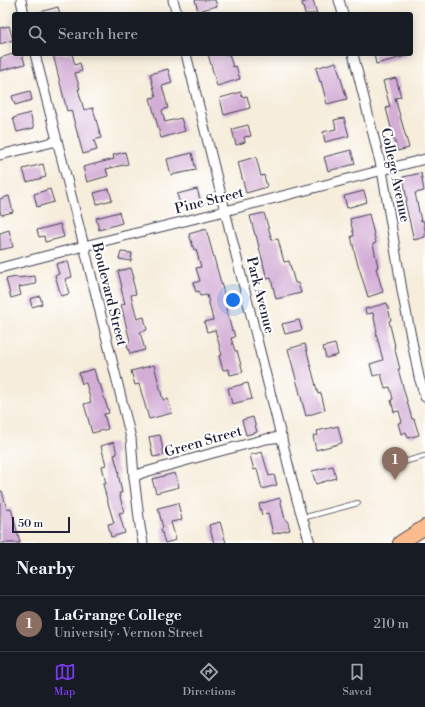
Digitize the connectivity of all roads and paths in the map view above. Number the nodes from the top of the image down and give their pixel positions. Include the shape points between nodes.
1 (21, 0) edge
2 (173, 0) edge
3 (339, 0) edge
4 (24, 12) edge
5 (176, 12) edge
6 (342, 12) edge
7 (36, 56) edge
8 (186, 56) edge
9 (354, 56) edge
10 (57, 141) junction
11 (0, 155) edge
12 (425, 159) edge
13 (382, 170) junction
14 (225, 211) junction
15 (84, 246) junction
16 (0, 268) edge
17 (425, 397) edge
18 (282, 437) junction
19 (425, 456) edge
20 (386, 466) dead end
21 (134, 477) junction
22 (358, 503) dead end
23 (302, 518) junction
24 (425, 527) edge
25 (143, 543) edge
26 (310, 543) edge
27 (400, 543) edge

1 - 4 street
2 - 5 street
3 - 6 street
7 - 10 street, Boulevard Street
8 - 14 street, Park Avenue
9 - 13 street, College Avenue
10 - 11 street
10 - 15 street, Boulevard Street
12 - 13 street, Pine Street
13 - 14 street, Pine Street
13 - 17 street, College Avenue via 403,296
14 - 15 street, Pine Street
14 - 18 street, Park Avenue
15 - 16 street, Pine Street
15 - 21 street, Boulevard Street via 131,438
18 - 21 street, Green Street via 213,453
18 - 23 street, Park Avenue
19 - 20 lane
21 - 25 street, Boulevard Street
22 - 23 lane
23 - 26 street, Park Avenue
24 - 27 main road

